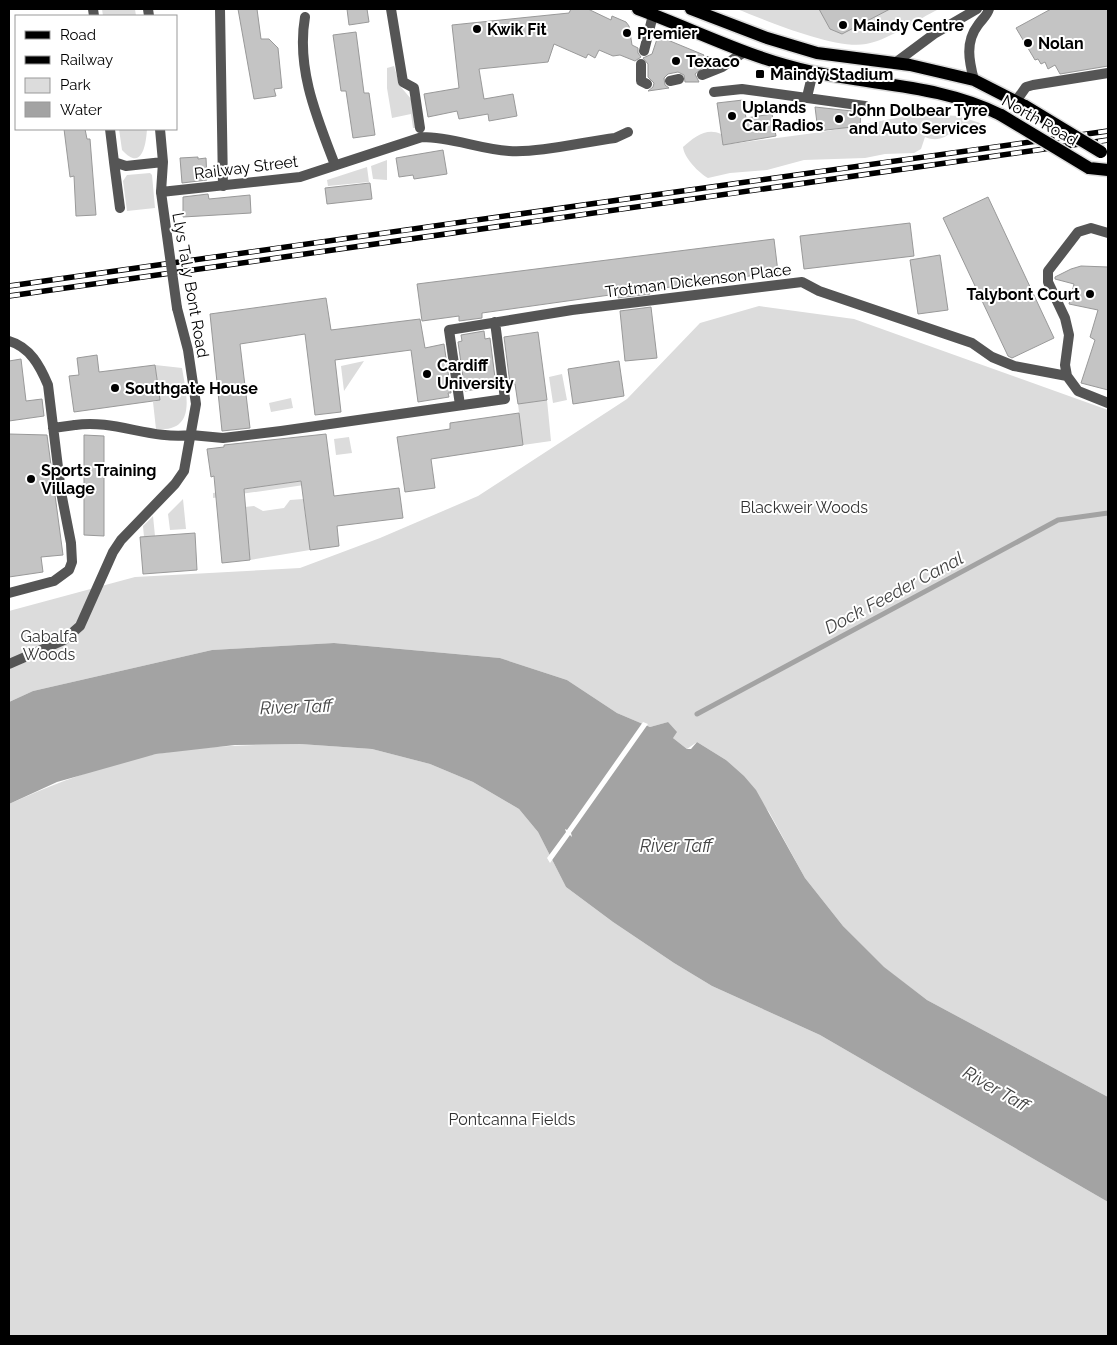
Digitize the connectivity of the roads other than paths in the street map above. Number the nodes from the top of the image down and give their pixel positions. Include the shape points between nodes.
1 (220, 9) edge
2 (391, 9) edge
3 (638, 9) edge
4 (691, 9) edge
5 (977, 9) edge
6 (990, 9) edge
7 (653, 15) junction
8 (305, 17) dead end
9 (650, 44) dead end
10 (744, 52) junction
11 (895, 63) junction
12 (641, 64) dead end
13 (706, 69) dead end
14 (813, 72) junction
15 (1108, 73) edge
16 (974, 80) junction
17 (647, 84) dead end
18 (714, 92) dead end
19 (807, 97) junction
20 (1020, 104) junction
21 (865, 106) dead end
22 (420, 128) dead end
23 (110, 130) edge
24 (160, 130) edge
25 (628, 132) dead end
26 (114, 162) junction
27 (163, 162) junction
28 (335, 166) junction
29 (1108, 166) edge
30 (1108, 170) edge
31 (223, 186) junction
32 (161, 192) junction
33 (120, 208) dead end
34 (1108, 233) edge
35 (495, 322) junction
36 (9, 341) edge
37 (1067, 376) junction
38 (1108, 403) edge
39 (460, 405) junction
40 (53, 428) junction
41 (191, 436) junction
42 (9, 593) edge
43 (9, 664) edge

1 - 31 street
2 - 22 street via 402,82 414,88
3 - 7 main road, North Road
4 - 11 main road, North Road via 796,47 835,57
5 - 11 street via 934,34
6 - 16 street via 969,42
7 - 9 street
7 - 10 main road, North Road
8 - 28 street via 302,38 308,89
10 - 13 street via 722,67
10 - 14 main road, North Road
11 - 16 main road, North Road via 940,70
12 - 17 street via 641,81
14 - 19 street
14 - 30 main road, North Road, bridge via 931,90 980,104 1089,168
15 - 20 street via 1026,87
16 - 20 main road, North Road
18 - 19 street via 742,89
19 - 21 street
20 - 29 main road, North Road, bridge via 1101,152
23 - 26 street
24 - 27 street, Llys Tal y Bont Road
25 - 28 street, Railway Street via 615,138 521,151 422,137
26 - 27 street via 126,166
26 - 33 street
27 - 32 street, Llys Tal y Bont Road
28 - 31 street, Railway Street via 300,177
31 - 32 street, Railway Street
32 - 41 street, Llys Tal y Bont Road, bridge via 176,308 188,350 196,404
34 - 37 street via 1091,228 1078,232 1048,271 1048,282 1065,318 1069,336 1065,365
35 - 37 street, Trotman Dickenson Place via 802,282 819,291 972,343 992,357 1014,366
35 - 39 street, Trotman Dickenson Place via 449,330
35 - 39 street via 505,399
36 - 40 street via 29,352 43,372 48,385
37 - 38 street via 1078,391
39 - 41 street via 223,438
40 - 41 street via 85,423 164,436
40 - 42 street via 72,562 69,570 54,581
41 - 43 street, Llys Tal y Bont Road via 184,470 113,552 80,626 64,640

